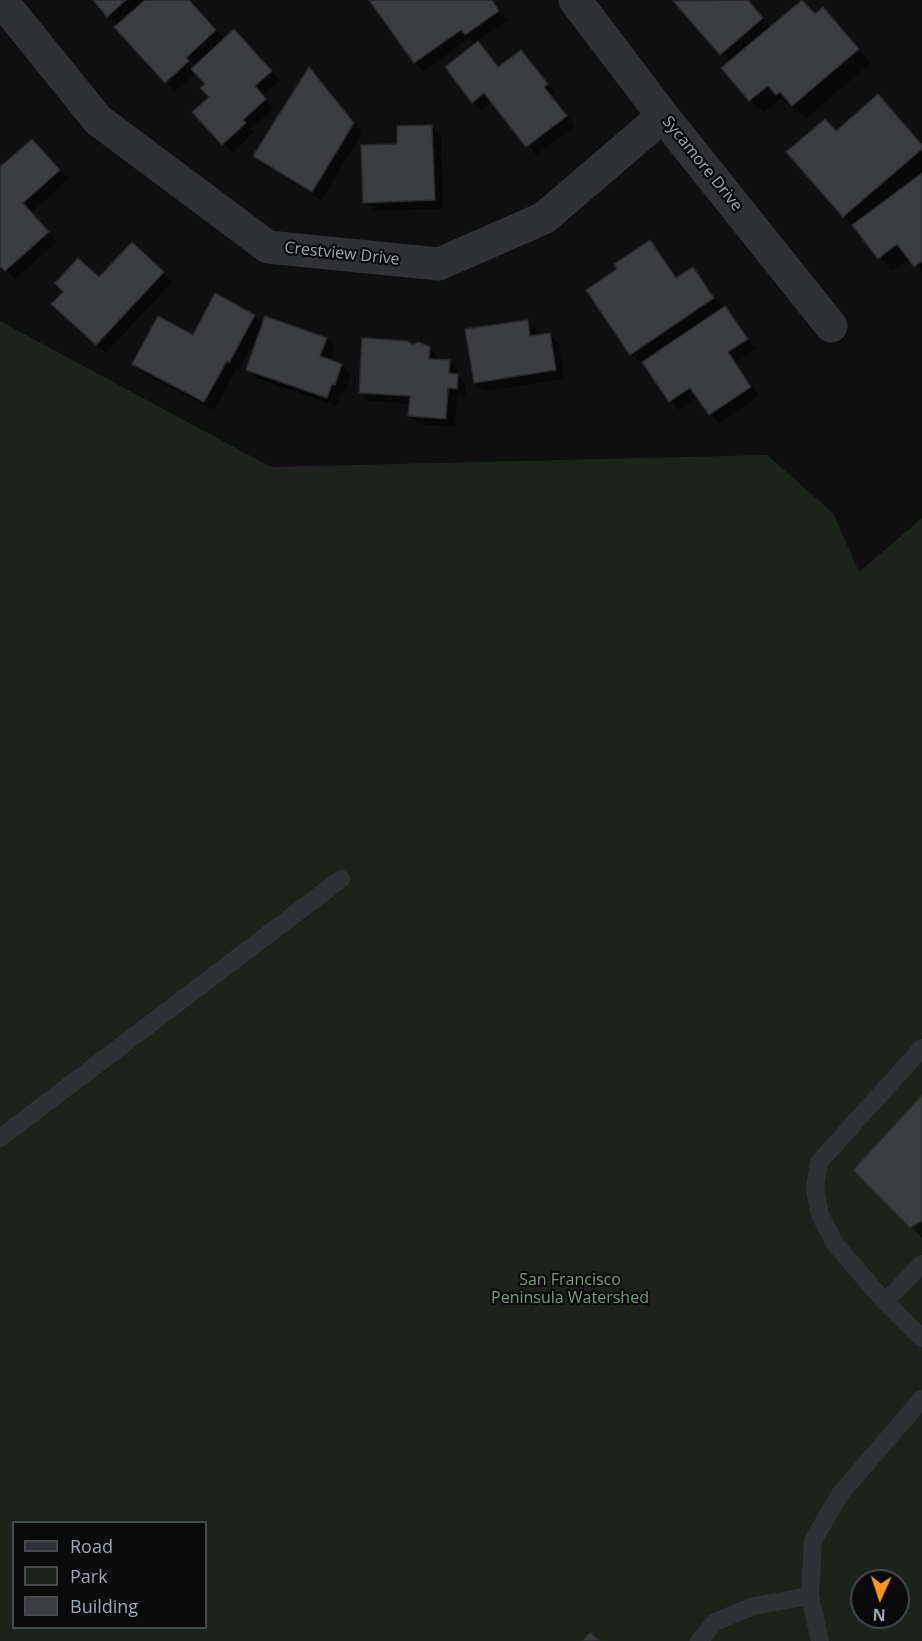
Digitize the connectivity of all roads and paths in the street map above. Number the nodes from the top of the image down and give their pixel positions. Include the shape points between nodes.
1 (1, 0) edge
2 (575, 0) edge
3 (663, 116) junction
4 (831, 326) dead end
5 (341, 879) dead end
6 (922, 1048) edge
7 (0, 1138) edge
8 (922, 1264) edge
9 (885, 1302) junction
10 (922, 1338) edge
11 (922, 1399) edge
12 (810, 1596) junction
13 (699, 1641) edge
14 (820, 1641) edge

1 - 3 street, Crestview Drive via 98,120 268,247 439,264 544,218
2 - 3 street, Sycamore Drive
3 - 4 street, Sycamore Drive
5 - 7 lane
6 - 9 lane via 819,1162 815,1189 820,1215 836,1245
8 - 9 lane
9 - 10 lane
11 - 12 lane via 840,1494 813,1541
12 - 13 lane via 753,1606 715,1622
12 - 14 lane

